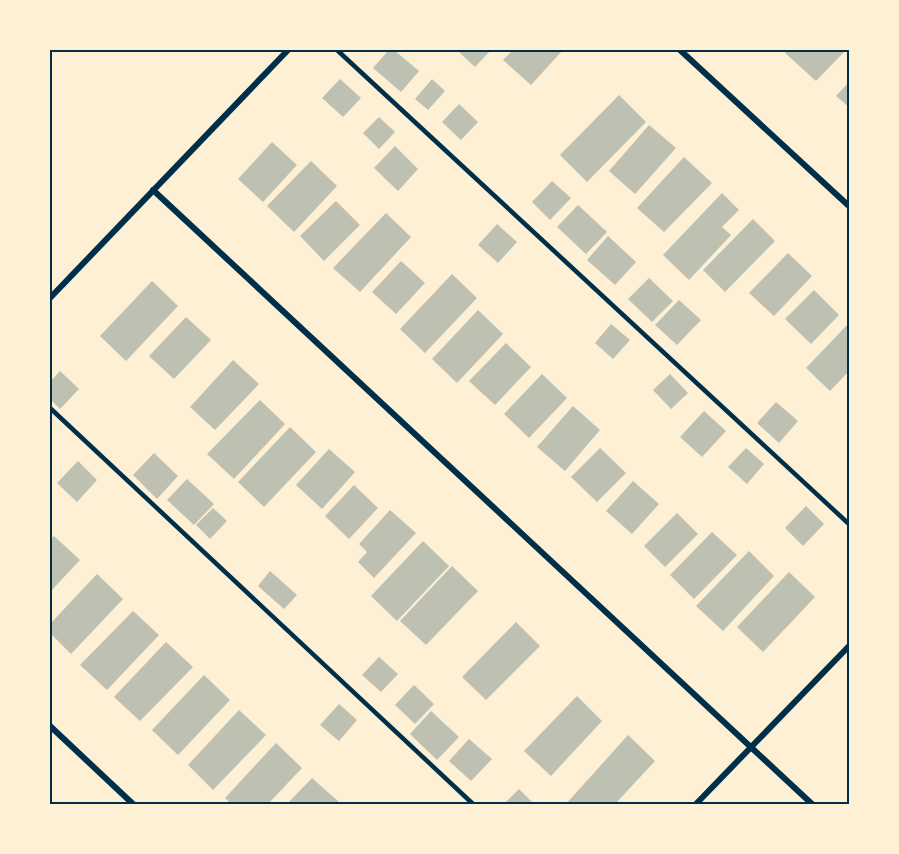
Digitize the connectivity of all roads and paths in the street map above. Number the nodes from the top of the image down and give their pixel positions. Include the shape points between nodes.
1 (288, 50) edge
2 (337, 50) edge
3 (680, 50) edge
4 (153, 190) junction
5 (849, 207) edge
6 (50, 298) edge
7 (50, 408) edge
8 (849, 525) edge
9 (849, 645) edge
10 (50, 726) edge
11 (750, 747) junction
12 (134, 804) edge
13 (473, 804) edge
14 (696, 804) edge
15 (812, 804) edge

1 - 4 street
2 - 8 lane
3 - 5 street
4 - 6 street
4 - 11 street
7 - 13 lane
9 - 11 street
10 - 12 street
11 - 14 street
11 - 15 street

